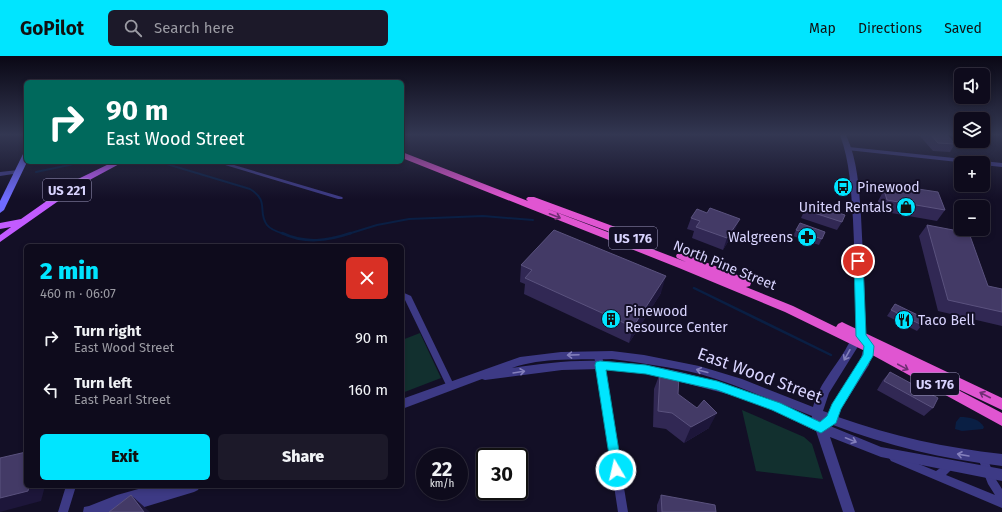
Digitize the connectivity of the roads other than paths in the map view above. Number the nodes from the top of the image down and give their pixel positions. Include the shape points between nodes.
1 (405, 156) edge
2 (423, 156) edge
3 (851, 156) edge
4 (919, 156) edge
5 (24, 160) edge
6 (115, 164) edge
7 (224, 164) edge
8 (1002, 165) edge
9 (18, 172) junction
10 (0, 174) edge
11 (340, 198) dead end
12 (0, 210) edge
13 (21, 223) junction
14 (0, 226) edge
15 (0, 239) edge
16 (0, 248) edge
17 (404, 296) edge
18 (858, 338) junction
19 (869, 348) junction
20 (599, 360) junction
21 (450, 385) junction
22 (404, 403) edge
23 (1002, 404) edge
24 (817, 414) junction
25 (832, 419) junction
26 (1002, 420) edge
27 (821, 428) junction
28 (880, 452) junction
29 (983, 458) junction
30 (1002, 460) edge
31 (949, 466) junction
32 (937, 476) junction
33 (997, 476) edge
34 (70, 488) edge
35 (163, 488) edge
36 (187, 488) edge
37 (1002, 497) edge
38 (1002, 502) edge
39 (63, 512) edge
40 (89, 512) edge
41 (107, 512) edge
42 (623, 512) edge
43 (849, 512) edge

1 -> 18 highway, North Pine Street / US 176 via 683,265
2 - 18 highway, North Pine Street / US 176 via 697,262 769,293
3 - 18 street via 857,221
4 - 8 street
5 - 9 main road
6 - 13 main road, US 221 via 81,181
7 - 11 street
9 - 10 street
9 - 12 main road
13 - 14 main road
13 - 15 main road, US 221
13 - 16 main road
17 - 21 street via 408,298
18 - 19 highway, North Pine Street / US 176
23 -> 18 highway, North Pine Street / US 176
18 -> 24 street via 823,393
19 - 25 street via 865,362 836,408
19 -> 26 highway, North Pine Street / US 176
20 - 21 street, East Wood Street via 480,377
24 -> 20 street, East Wood Street via 738,382 699,370 644,359
20 - 27 street, East Wood Street via 717,386 776,407
20 - 42 street
21 - 22 street, East Wood Street
24 - 25 street, East Wood Street
24 - 27 street
25 - 27 street
29 -> 25 street, East Wood Street via 906,444
27 -> 28 street, East Wood Street
27 - 43 street
28 - 31 street, East Wood Street
28 - 32 street
29 - 30 street, East Wood Street
29 - 33 street
31 - 32 street
31 - 33 street, East Wood Street
32 - 38 street
33 - 37 street via 991,481
34 - 39 street
35 - 40 street
36 - 41 street

